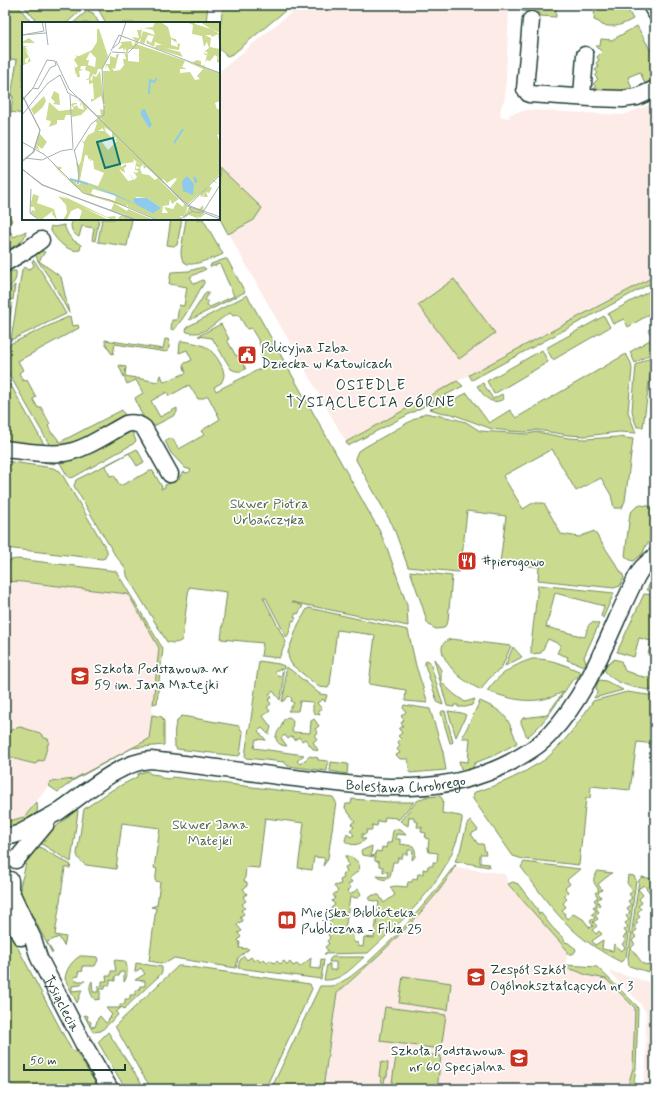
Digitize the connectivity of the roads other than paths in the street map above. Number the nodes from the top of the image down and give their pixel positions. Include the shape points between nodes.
1 (651, 5) edge
2 (655, 12) edge
3 (531, 20) dead end
4 (585, 54) dead end
5 (655, 89) edge
6 (582, 97) junction
7 (41, 240) dead end
8 (5, 263) edge
9 (5, 449) edge
10 (170, 474) dead end
11 (655, 556) edge
12 (56, 813) junction
13 (5, 836) edge
14 (5, 841) edge
15 (16, 860) junction
16 (8, 883) edge
17 (5, 910) edge
18 (38, 958) junction
19 (110, 1089) edge

1 - 2 street
3 - 6 street via 525,89 529,94
4 - 6 street
5 - 6 street via 637,97 623,99
7 - 8 street
9 - 10 street via 64,453 83,447 126,424 136,423 144,428
11 - 12 street, Bolesława Chrobrego via 637,576 593,672 573,706 541,743 500,768 446,785 388,787 144,760 106,778
12 - 13 street, Bolesława Chrobrego via 22,832
12 - 15 street, Bolesława Chrobrego
14 - 15 street via 13,850
15 - 16 street
16 - 18 street, Tysiąclecia via 33,939
17 - 18 street, Tysiąclecia via 25,943
18 - 19 street, Tysiąclecia

